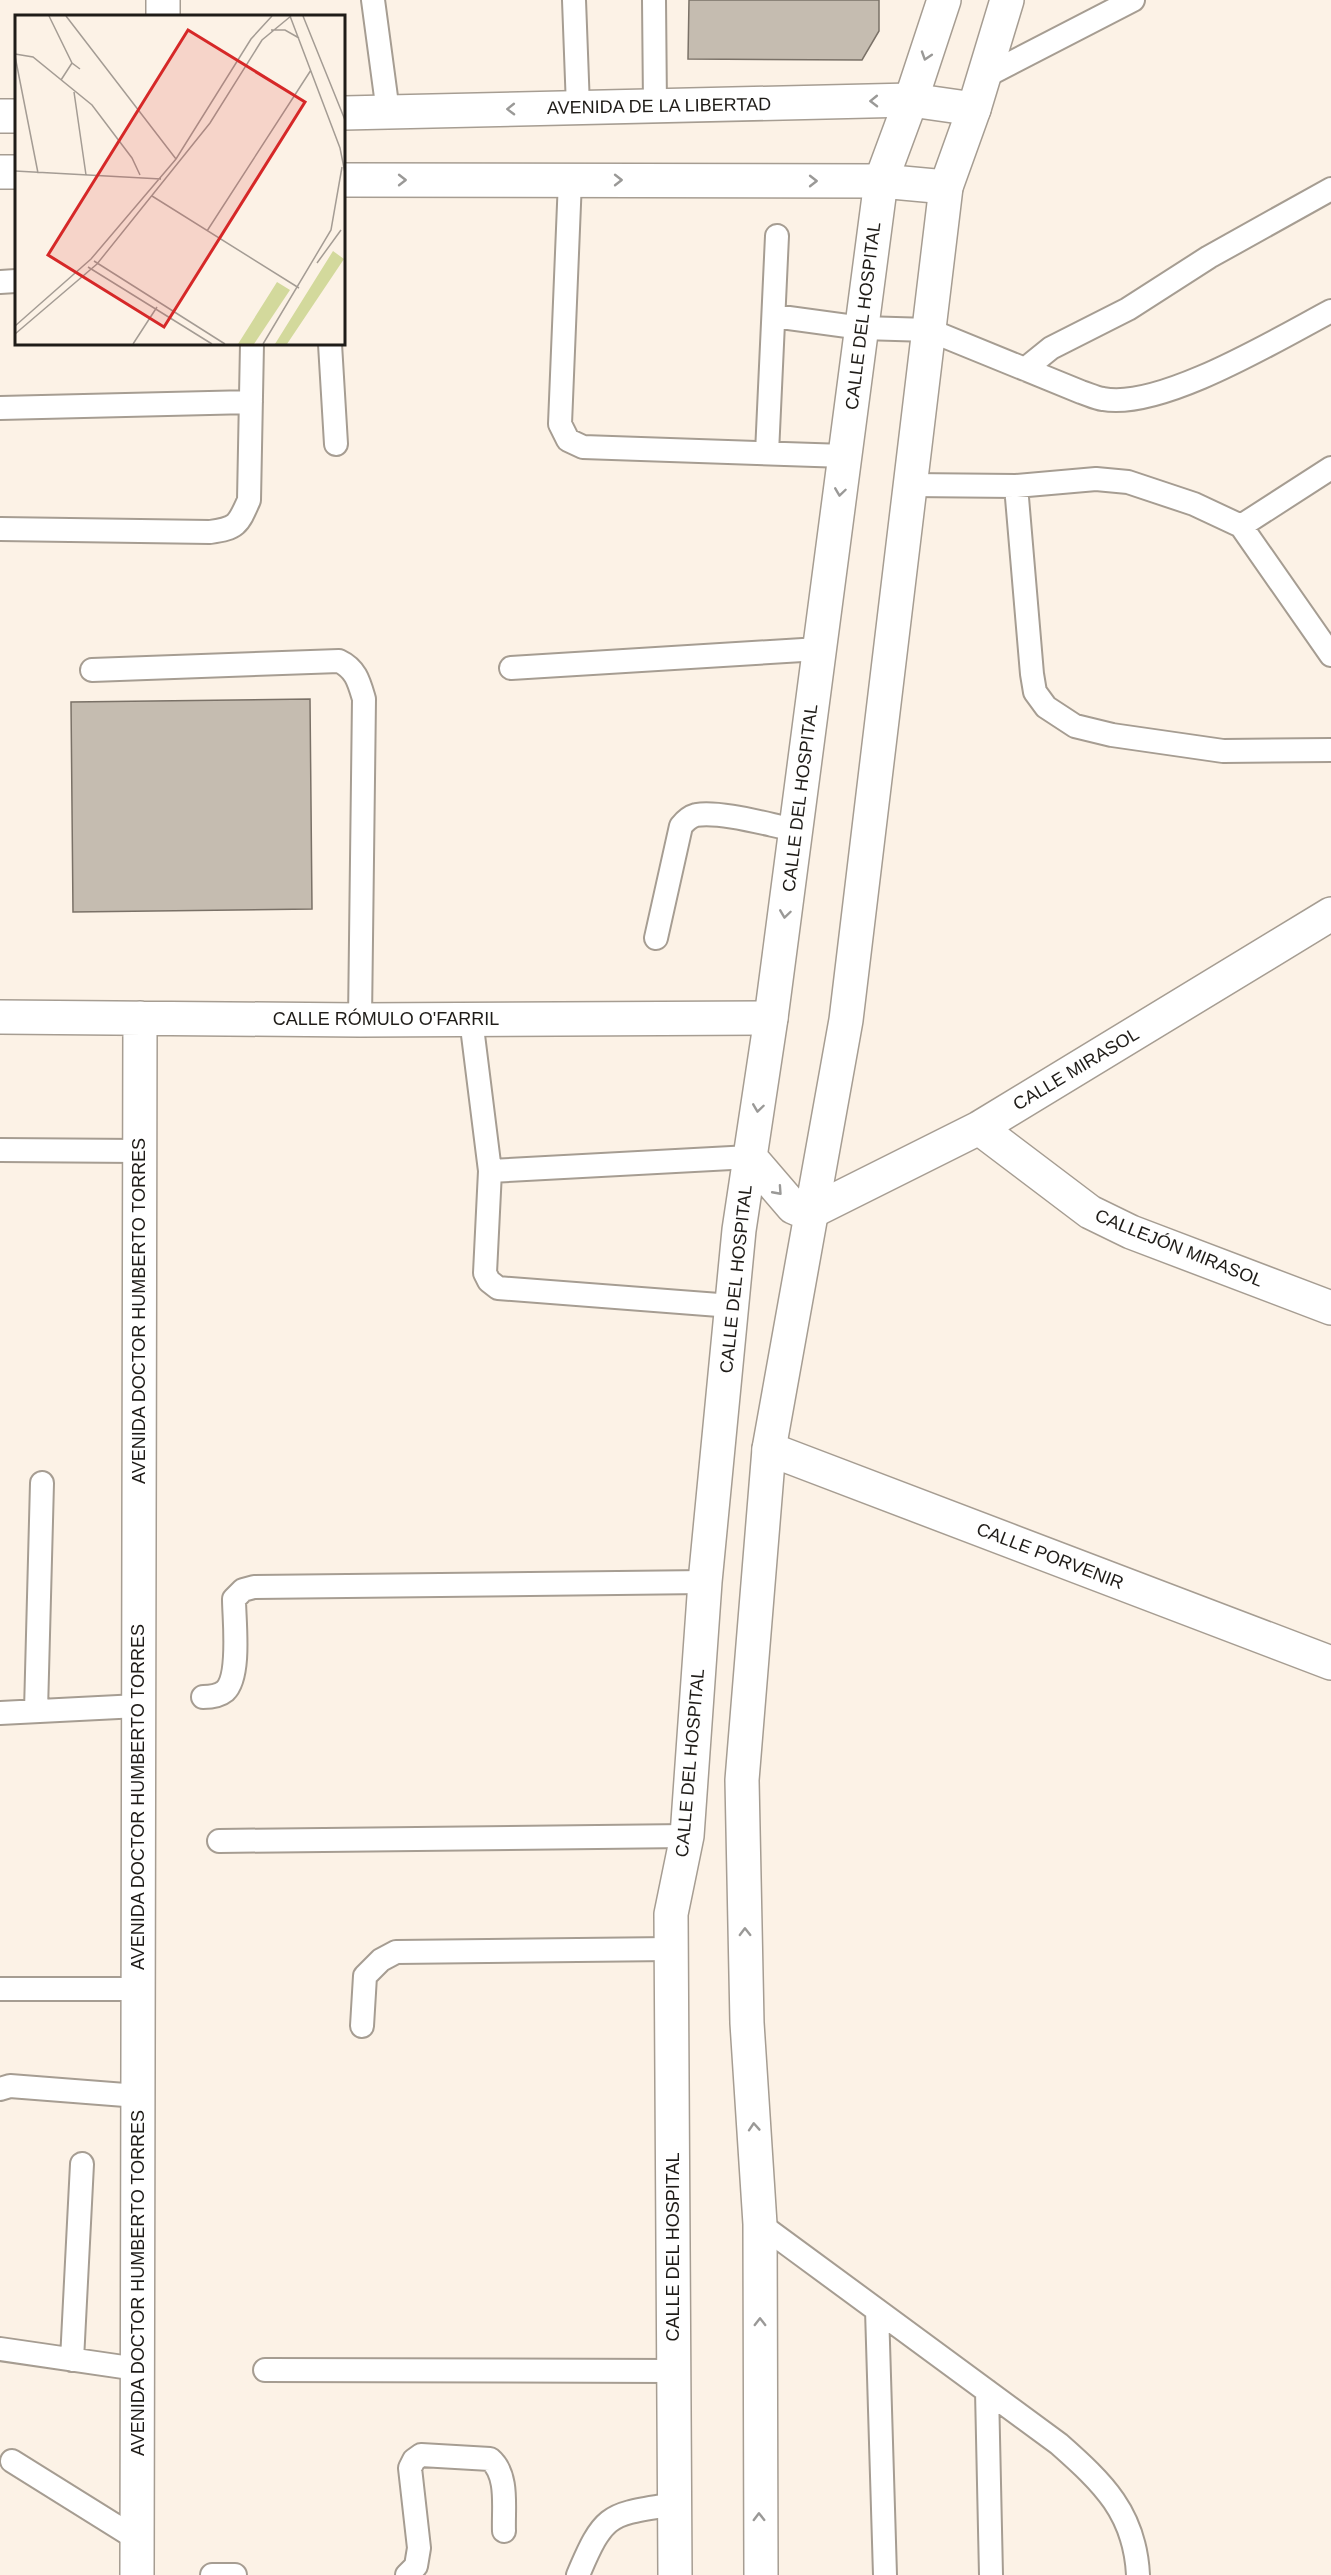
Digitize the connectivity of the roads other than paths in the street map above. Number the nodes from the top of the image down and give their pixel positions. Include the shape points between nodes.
1 (373, 0) edge
2 (574, 0) edge
3 (654, 0) edge
4 (944, 0) edge
5 (1007, 0) edge
6 (1133, 0) edge
7 (984, 76) junction
8 (911, 100) junction
9 (655, 105) junction
10 (578, 107) junction
11 (974, 110) junction
12 (387, 112) junction
13 (345, 113) edge
14 (345, 180) edge
15 (570, 180) junction
16 (881, 181) junction
17 (946, 187) junction
18 (1331, 189) edge
19 (777, 236) dead end
20 (15, 281) edge
21 (0, 282) edge
22 (1331, 311) edge
23 (774, 316) junction
24 (862, 328) junction
25 (929, 330) junction
26 (252, 345) edge
27 (330, 345) edge
28 (1025, 369) junction
29 (251, 402) junction
30 (0, 408) edge
31 (336, 444) dead end
32 (767, 453) junction
33 (845, 456) junction
34 (1331, 468) edge
35 (910, 485) junction
36 (1016, 486) junction
37 (1241, 526) junction
38 (0, 529) edge
39 (819, 649) junction
40 (1331, 655) edge
41 (511, 668) dead end
42 (92, 670) dead end
43 (1331, 750) edge
44 (796, 830) junction
45 (1331, 914) edge
46 (656, 938) dead end
47 (0, 1017) edge
48 (140, 1018) junction
49 (771, 1018) junction
50 (471, 1019) junction
51 (360, 1020) junction
52 (979, 1128) junction
53 (0, 1150) edge
54 (140, 1151) junction
55 (750, 1157) junction
56 (490, 1171) junction
57 (813, 1211) junction
58 (732, 1306) junction
59 (1331, 1308) edge
60 (769, 1449) junction
61 (42, 1483) dead end
62 (705, 1582) junction
63 (1331, 1663) edge
64 (204, 1698) dead end
65 (138, 1706) junction
66 (36, 1711) junction
67 (0, 1713) edge
68 (687, 1836) junction
69 (219, 1841) dead end
70 (671, 1949) junction
71 (0, 1989) edge
72 (138, 1989) junction
73 (362, 2026) dead end
74 (0, 2089) edge
75 (138, 2096) junction
76 (82, 2164) dead end
77 (760, 2224) junction
78 (877, 2310) junction
79 (0, 2349) edge
80 (72, 2360) junction
81 (137, 2369) junction
82 (265, 2370) dead end
83 (674, 2371) junction
84 (987, 2391) junction
85 (12, 2461) dead end
86 (675, 2504) junction
87 (504, 2531) dead end
88 (137, 2539) junction
89 (137, 2575) edge
90 (212, 2575) edge
91 (235, 2575) edge
92 (407, 2575) edge
93 (578, 2575) edge
94 (675, 2575) edge
95 (760, 2575) edge
96 (885, 2575) edge
97 (991, 2575) edge
98 (1138, 2575) edge

1 - 12 lane
2 - 10 lane
3 - 9 lane
4 -> 8 street, CALLE DEL HOSPITAL
5 - 7 street
6 - 7 lane
7 - 11 street
8 -> 9 street, AVENIDA DE LA LIBERTAD
8 - 11 street, AVENIDA DE LA LIBERTAD
8 - 16 street, CALLE DEL HOSPITAL
9 - 10 street, AVENIDA DE LA LIBERTAD
10 -> 12 street, AVENIDA DE LA LIBERTAD
11 - 17 street
12 - 13 street, AVENIDA DE LA LIBERTAD
14 -> 15 street
15 -> 16 street
15 - 32 lane via 560,424 568,440 583,447
16 - 17 street
16 - 24 street, CALLE DEL HOSPITAL
17 - 25 street
18 - 28 lane via 1209,257 1128,309 1051,348
19 - 23 lane
20 - 21 lane
22 - 28 lane via 1214,372 1136,397 1102,399
23 - 24 lane
23 - 32 lane
24 - 25 lane
24 - 33 street, CALLE DEL HOSPITAL
25 - 28 lane
25 - 35 street
26 - 29 lane
27 - 31 lane
29 - 30 lane
29 - 38 lane via 249,500 242,517 231,529
32 - 33 lane
33 -> 39 street, CALLE DEL HOSPITAL
34 - 37 lane
35 - 36 lane
35 - 57 street via 846,1020
36 - 37 lane via 1096,479 1128,482 1194,504
36 - 43 lane via 1032,674 1035,692 1046,707 1075,726 1112,735 1223,751
37 - 40 lane
39 - 41 lane
39 - 44 street, CALLE DEL HOSPITAL
42 - 51 lane via 339,661 357,676 364,699
44 - 46 lane via 715,815 687,818 681,826
44 -> 49 street, CALLE DEL HOSPITAL
45 - 52 street, CALLE MIRASOL
47 - 48 street, CALLE RÓMULO O'FARRIL
48 - 51 street, CALLE RÓMULO O'FARRIL
48 - 54 street, AVENIDA DOCTOR HUMBERTO TORRES
49 - 50 street, CALLE RÓMULO O'FARRIL
49 -> 55 street, CALLE DEL HOSPITAL
50 - 51 street, CALLE RÓMULO O'FARRIL
50 - 56 lane
52 - 57 street, CALLE MIRASOL
52 - 59 street, CALLEJÓN MIRASOL via 1090,1212 1131,1232
53 - 54 lane
54 - 65 street, AVENIDA DOCTOR HUMBERTO TORRES
55 - 56 lane
55 -> 57 street via 793,1207
55 - 58 street, CALLE DEL HOSPITAL
56 - 58 lane via 486,1273 498,1288
57 - 60 street
58 - 62 street, CALLE DEL HOSPITAL
60 - 63 street, CALLE PORVENIR
77 -> 60 street via 747,2023 742,1780
61 - 66 lane
62 - 64 lane via 254,1587 243,1590 234,1599 234,1676 226,1690
62 - 68 street, CALLE DEL HOSPITAL
65 - 66 lane
65 - 72 street, AVENIDA DOCTOR HUMBERTO TORRES
66 - 67 lane
68 - 69 lane
68 - 70 street, CALLE DEL HOSPITAL via 671,1914
70 - 73 lane via 396,1952 365,1976
70 - 83 street, CALLE DEL HOSPITAL
71 - 72 lane
72 - 75 street, AVENIDA DOCTOR HUMBERTO TORRES
74 - 75 lane via 10,2086
75 - 81 street, AVENIDA DOCTOR HUMBERTO TORRES
76 - 80 lane
77 - 78 lane
95 -> 77 street
78 - 84 lane
78 - 96 lane
79 - 80 lane
80 - 81 lane
81 - 88 street, AVENIDA DOCTOR HUMBERTO TORRES
82 - 83 lane
83 - 86 street, CALLE DEL HOSPITAL
84 - 97 lane
84 - 98 lane via 1094,2475 1124,2515
85 - 88 lane
86 - 93 lane via 620,2513 607,2522 594,2537
86 - 94 street, CALLE DEL HOSPITAL
87 - 92 lane via 503,2483 496,2464 490,2459 421,2455 410,2468 419,2548 416,2566
88 - 89 street, AVENIDA DOCTOR HUMBERTO TORRES
90 - 91 lane

